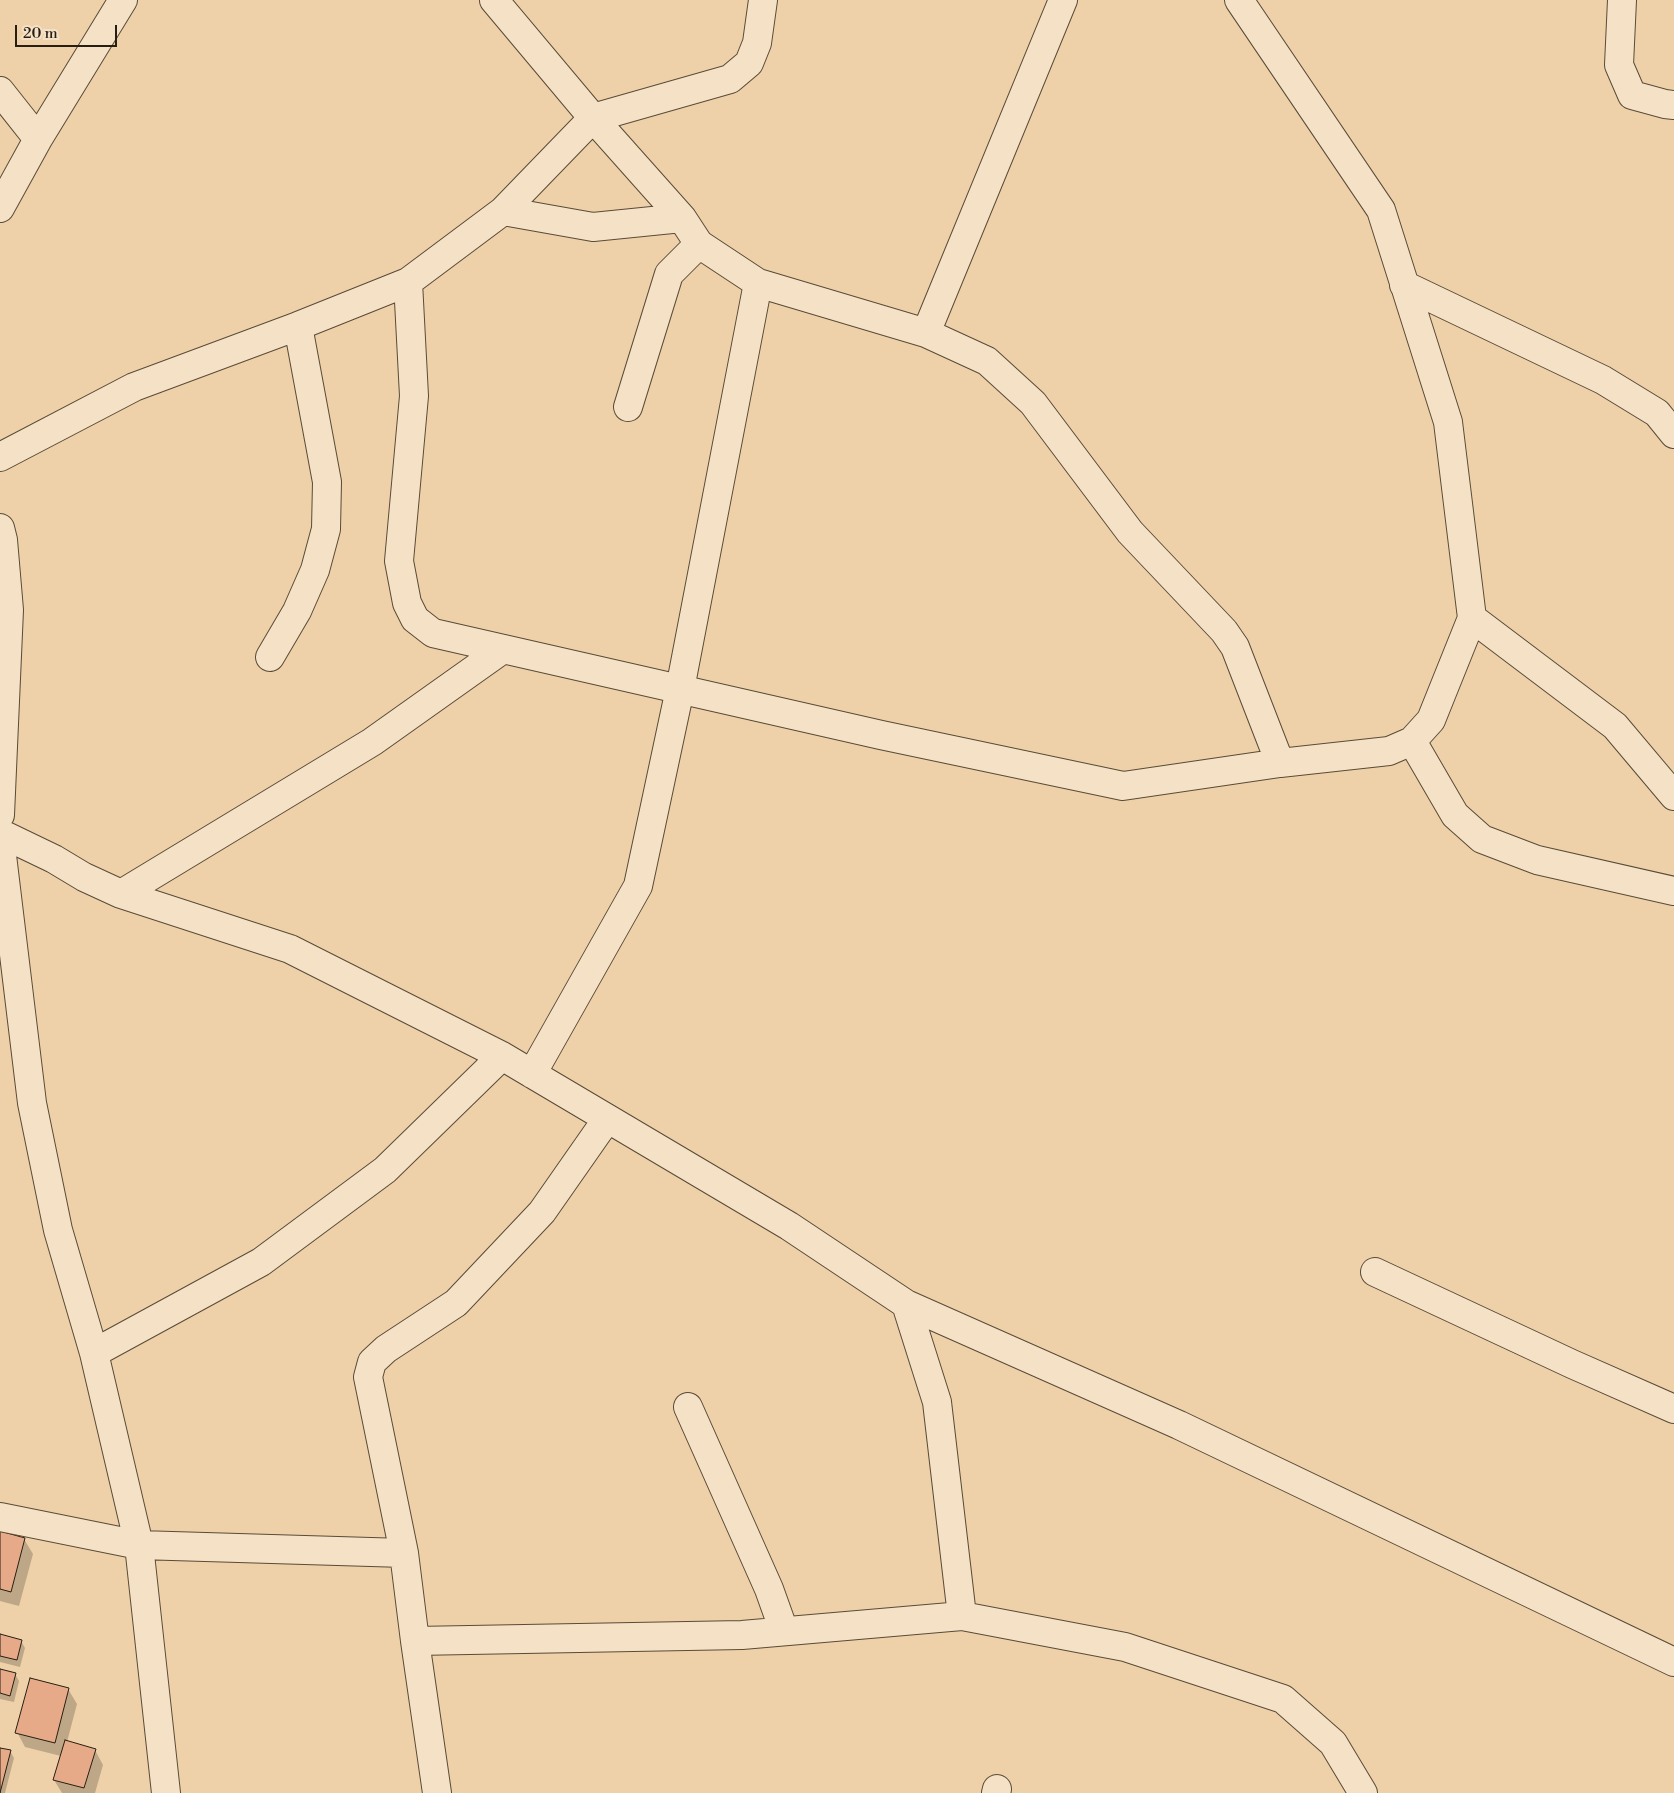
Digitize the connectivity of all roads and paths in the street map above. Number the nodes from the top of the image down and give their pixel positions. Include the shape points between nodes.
1 (123, 0) edge
2 (494, 0) edge
3 (763, 0) edge
4 (1062, 0) edge
5 (1239, 0) edge
6 (1622, 0) edge
7 (0, 91) edge
8 (1674, 105) edge
9 (593, 118) junction
10 (38, 139) junction
11 (0, 208) edge
12 (503, 211) junction
13 (682, 218) junction
14 (699, 244) junction
15 (408, 282) junction
16 (758, 282) junction
17 (1404, 285) junction
18 (298, 326) junction
19 (926, 333) junction
20 (628, 408) dead end
21 (1674, 434) edge
22 (0, 457) edge
23 (0, 528) edge
24 (1472, 618) junction
25 (503, 649) junction
26 (270, 657) dead end
27 (680, 689) junction
28 (1412, 741) junction
29 (1280, 763) junction
30 (1674, 796) edge
31 (0, 815) edge
32 (0, 833) edge
33 (0, 839) edge
34 (1674, 891) edge
35 (121, 894) junction
36 (502, 1056) junction
37 (532, 1074) junction
38 (607, 1119) junction
39 (1375, 1272) dead end
40 (906, 1304) junction
41 (94, 1353) junction
42 (688, 1408) dead end
43 (1674, 1409) edge
44 (0, 1517) edge
45 (139, 1545) junction
46 (404, 1553) junction
47 (962, 1616) junction
48 (784, 1631) junction
49 (415, 1641) junction
50 (1674, 1662) edge
51 (166, 1793) edge
52 (437, 1793) edge
53 (1363, 1793) edge

1 - 10 street
2 - 9 street
3 - 9 street via 757,43 749,63 730,79
4 - 19 street
5 - 17 street via 1381,210
6 - 8 street via 1620,65 1632,94
7 - 10 street
9 - 12 street
9 - 13 street
10 - 11 street
12 - 13 street via 593,227
12 - 15 street
13 - 14 street
14 - 16 street
14 - 20 street via 669,274
15 - 18 street
15 - 25 street via 414,396 399,561 406,603 415,619 432,633
16 - 19 street
16 - 27 street
17 - 21 street via 1603,380 1657,413
17 - 24 street via 1448,422
18 - 22 street via 134,387
18 - 26 street via 327,482 326,529 315,570 298,611
19 - 29 street via 987,361 1033,403 1130,532 1224,631 1235,647
23 - 31 street via 9,610
24 - 28 street via 1431,720
24 - 30 street via 1615,726
25 - 27 street
25 - 35 street via 372,742
27 - 29 street via 1122,786
27 - 37 street via 638,886
28 - 29 street via 1389,751
28 - 34 street via 1456,815 1482,839 1537,860
32 - 35 street
33 - 41 street via 32,1103 58,1230
35 - 36 street via 290,950
36 - 37 street
36 - 41 street via 385,1170 261,1262
37 - 38 street
38 - 40 street via 789,1226
38 - 46 street via 542,1212 456,1303 386,1349 372,1362 368,1377
39 - 43 street
40 - 47 street via 937,1402
40 - 50 street via 1179,1425
41 - 45 street
42 - 48 street via 769,1589
44 - 45 street
45 - 46 street
45 - 51 street
46 - 49 street
47 - 48 street
47 - 53 street via 1125,1647 1283,1699 1333,1743
48 - 49 street via 742,1635
49 - 52 street

